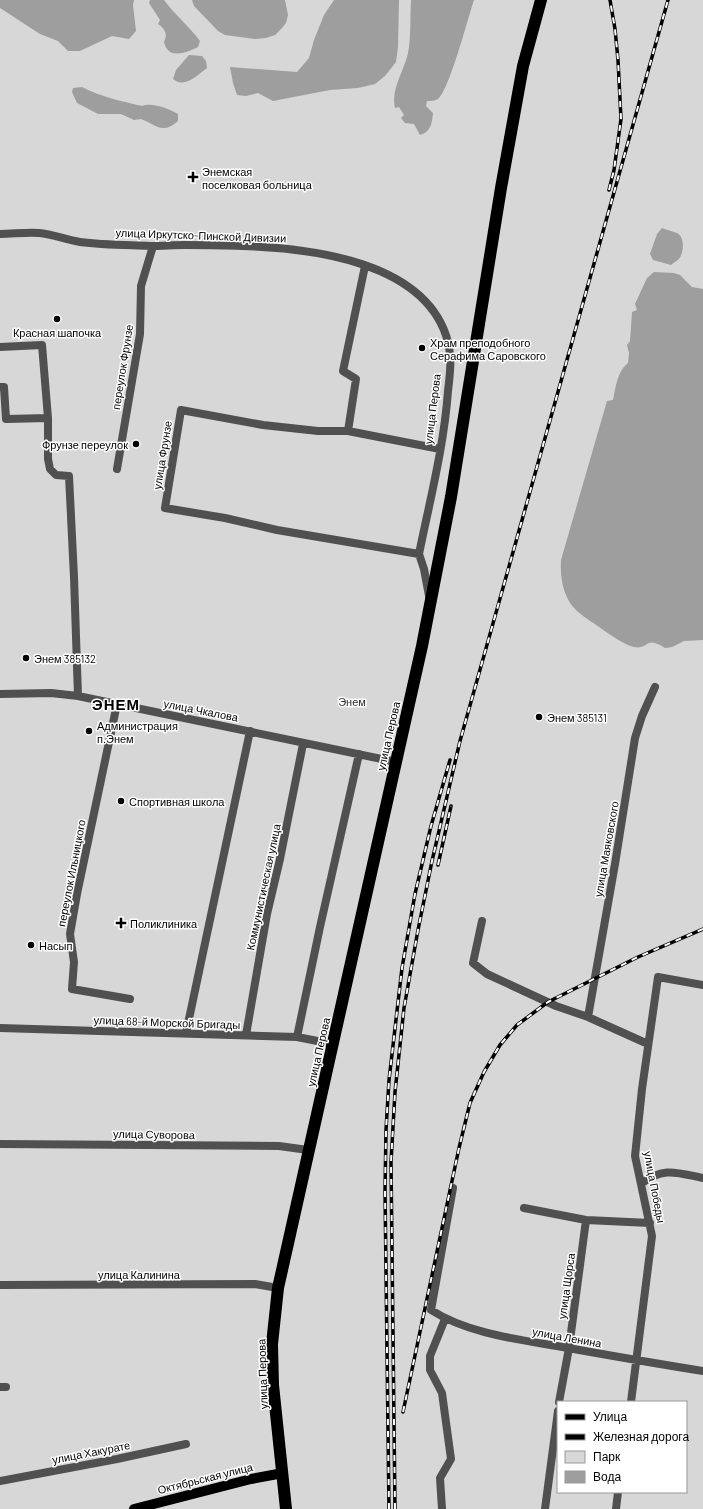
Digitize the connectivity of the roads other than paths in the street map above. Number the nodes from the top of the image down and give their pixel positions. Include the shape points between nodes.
1 (541, 0) edge
2 (0, 234) edge
3 (153, 246) junction
4 (364, 266) junction
5 (417, 295) joint
6 (0, 347) edge
7 (0, 387) edge
8 (48, 418) junction
9 (348, 431) junction
10 (440, 448) junction
11 (117, 469) dead end
12 (419, 554) junction
13 (430, 606) junction
14 (655, 687) dead end
15 (0, 694) edge
16 (78, 696) junction
17 (117, 704) junction
18 (250, 731) junction
19 (303, 744) junction
20 (359, 754) junction
21 (396, 762) junction
22 (482, 921) dead end
23 (703, 985) edge
24 (130, 999) dead end
25 (588, 1017) junction
26 (0, 1028) edge
27 (186, 1033) junction
28 (246, 1035) junction
29 (297, 1037) junction
30 (333, 1044) junction
31 (648, 1044) junction
32 (0, 1144) edge
33 (308, 1150) junction
34 (703, 1178) edge
35 (642, 1184) junction
36 (453, 1188) dead end
37 (524, 1208) dead end
38 (586, 1220) junction
39 (650, 1223) junction
40 (0, 1285) edge
41 (278, 1288) junction
42 (445, 1319) junction
43 (569, 1348) junction
44 (637, 1361) junction
45 (703, 1371) edge
46 (559, 1401) edge
47 (631, 1401) edge
48 (557, 1419) edge
49 (186, 1444) dead end
50 (283, 1473) junction
51 (0, 1481) edge
52 (618, 1493) edge
53 (134, 1509) edge
54 (286, 1509) edge
55 (442, 1509) edge
56 (545, 1509) edge
57 (616, 1509) edge

1 - 13 highway, улица Перова via 517,97 455,472
2 - 3 street, улица Иркутско-Пинской Дивизии via 38,233 79,242
3 - 4 street, улица Иркутско-Пинской Дивизии via 293,249 311,251
3 - 11 street, переулок Фрунзе via 141,286 140,334
4 - 5 street, улица Иркутско-Пинской Дивизии via 400,282
4 - 9 street via 343,371 356,379
5 - 10 street, улица Перова via 430,307 448,342 450,359 447,411
6 - 8 street via 42,345
7 - 8 street via 4,387 6,419
8 - 16 street via 50,469 56,475 68,476
9 - 10 street, улица Фрунзе
9 - 12 street, улица Фрунзе via 318,431 263,425 181,410 165,508
10 - 12 street, улица Перова
12 - 13 street, улица Перова
13 - 21 highway, улица Перова
14 - 25 street, улица Маяковского via 635,738 616,864
15 - 16 street, улица Чкалова via 51,693
16 - 17 street, улица Чкалова
17 - 18 street, улица Чкалова
17 - 24 street, переулок Ильницкого via 76,894 70,934 74,962 72,989
18 - 19 street, улица Чкалова
18 - 27 street
19 - 20 street, улица Чкалова
19 - 28 street, Коммунистическая улица via 267,914
20 - 21 street, улица Чкалова
20 - 29 street
21 - 30 highway, улица Перова
22 - 25 street via 473,963 487,974 556,1006
23 - 31 street, улица Победы via 658,977
25 - 31 street
26 - 27 street, улица 68-й Морской Бригады
27 - 28 street, улица 68-й Морской Бригады
28 - 29 street, улица 68-й Морской Бригады
29 - 30 street, улица 68-й Морской Бригады
30 - 33 highway, улица Перова
31 - 35 street, улица Победы via 635,1156
32 - 33 street, улица Суворова via 279,1146
33 - 41 highway, улица Перова
34 - 35 street via 671,1172 659,1173
35 - 39 street, улица Победы
36 - 42 street, улица Ленина via 432,1310
37 - 38 street
38 - 39 street
38 - 43 street, улица Щорса
39 - 44 street, улица Победы via 652,1236
40 - 41 street, улица Калинина via 255,1284
41 - 50 highway, улица Перова via 272,1344 273,1385
42 - 43 street, улица Ленина via 462,1326
42 - 55 street via 430,1356 430,1370 442,1393 451,1459 440,1478
43 - 44 street, улица Ленина
43 - 46 street, улица Щорса
44 - 45 street, улица Ленина
44 - 47 street, улица Победы
48 - 56 street
49 - 51 street, улица Хакурате
50 - 53 main road, Октябрьская улица
50 - 54 highway, улица Перова
52 - 57 street

